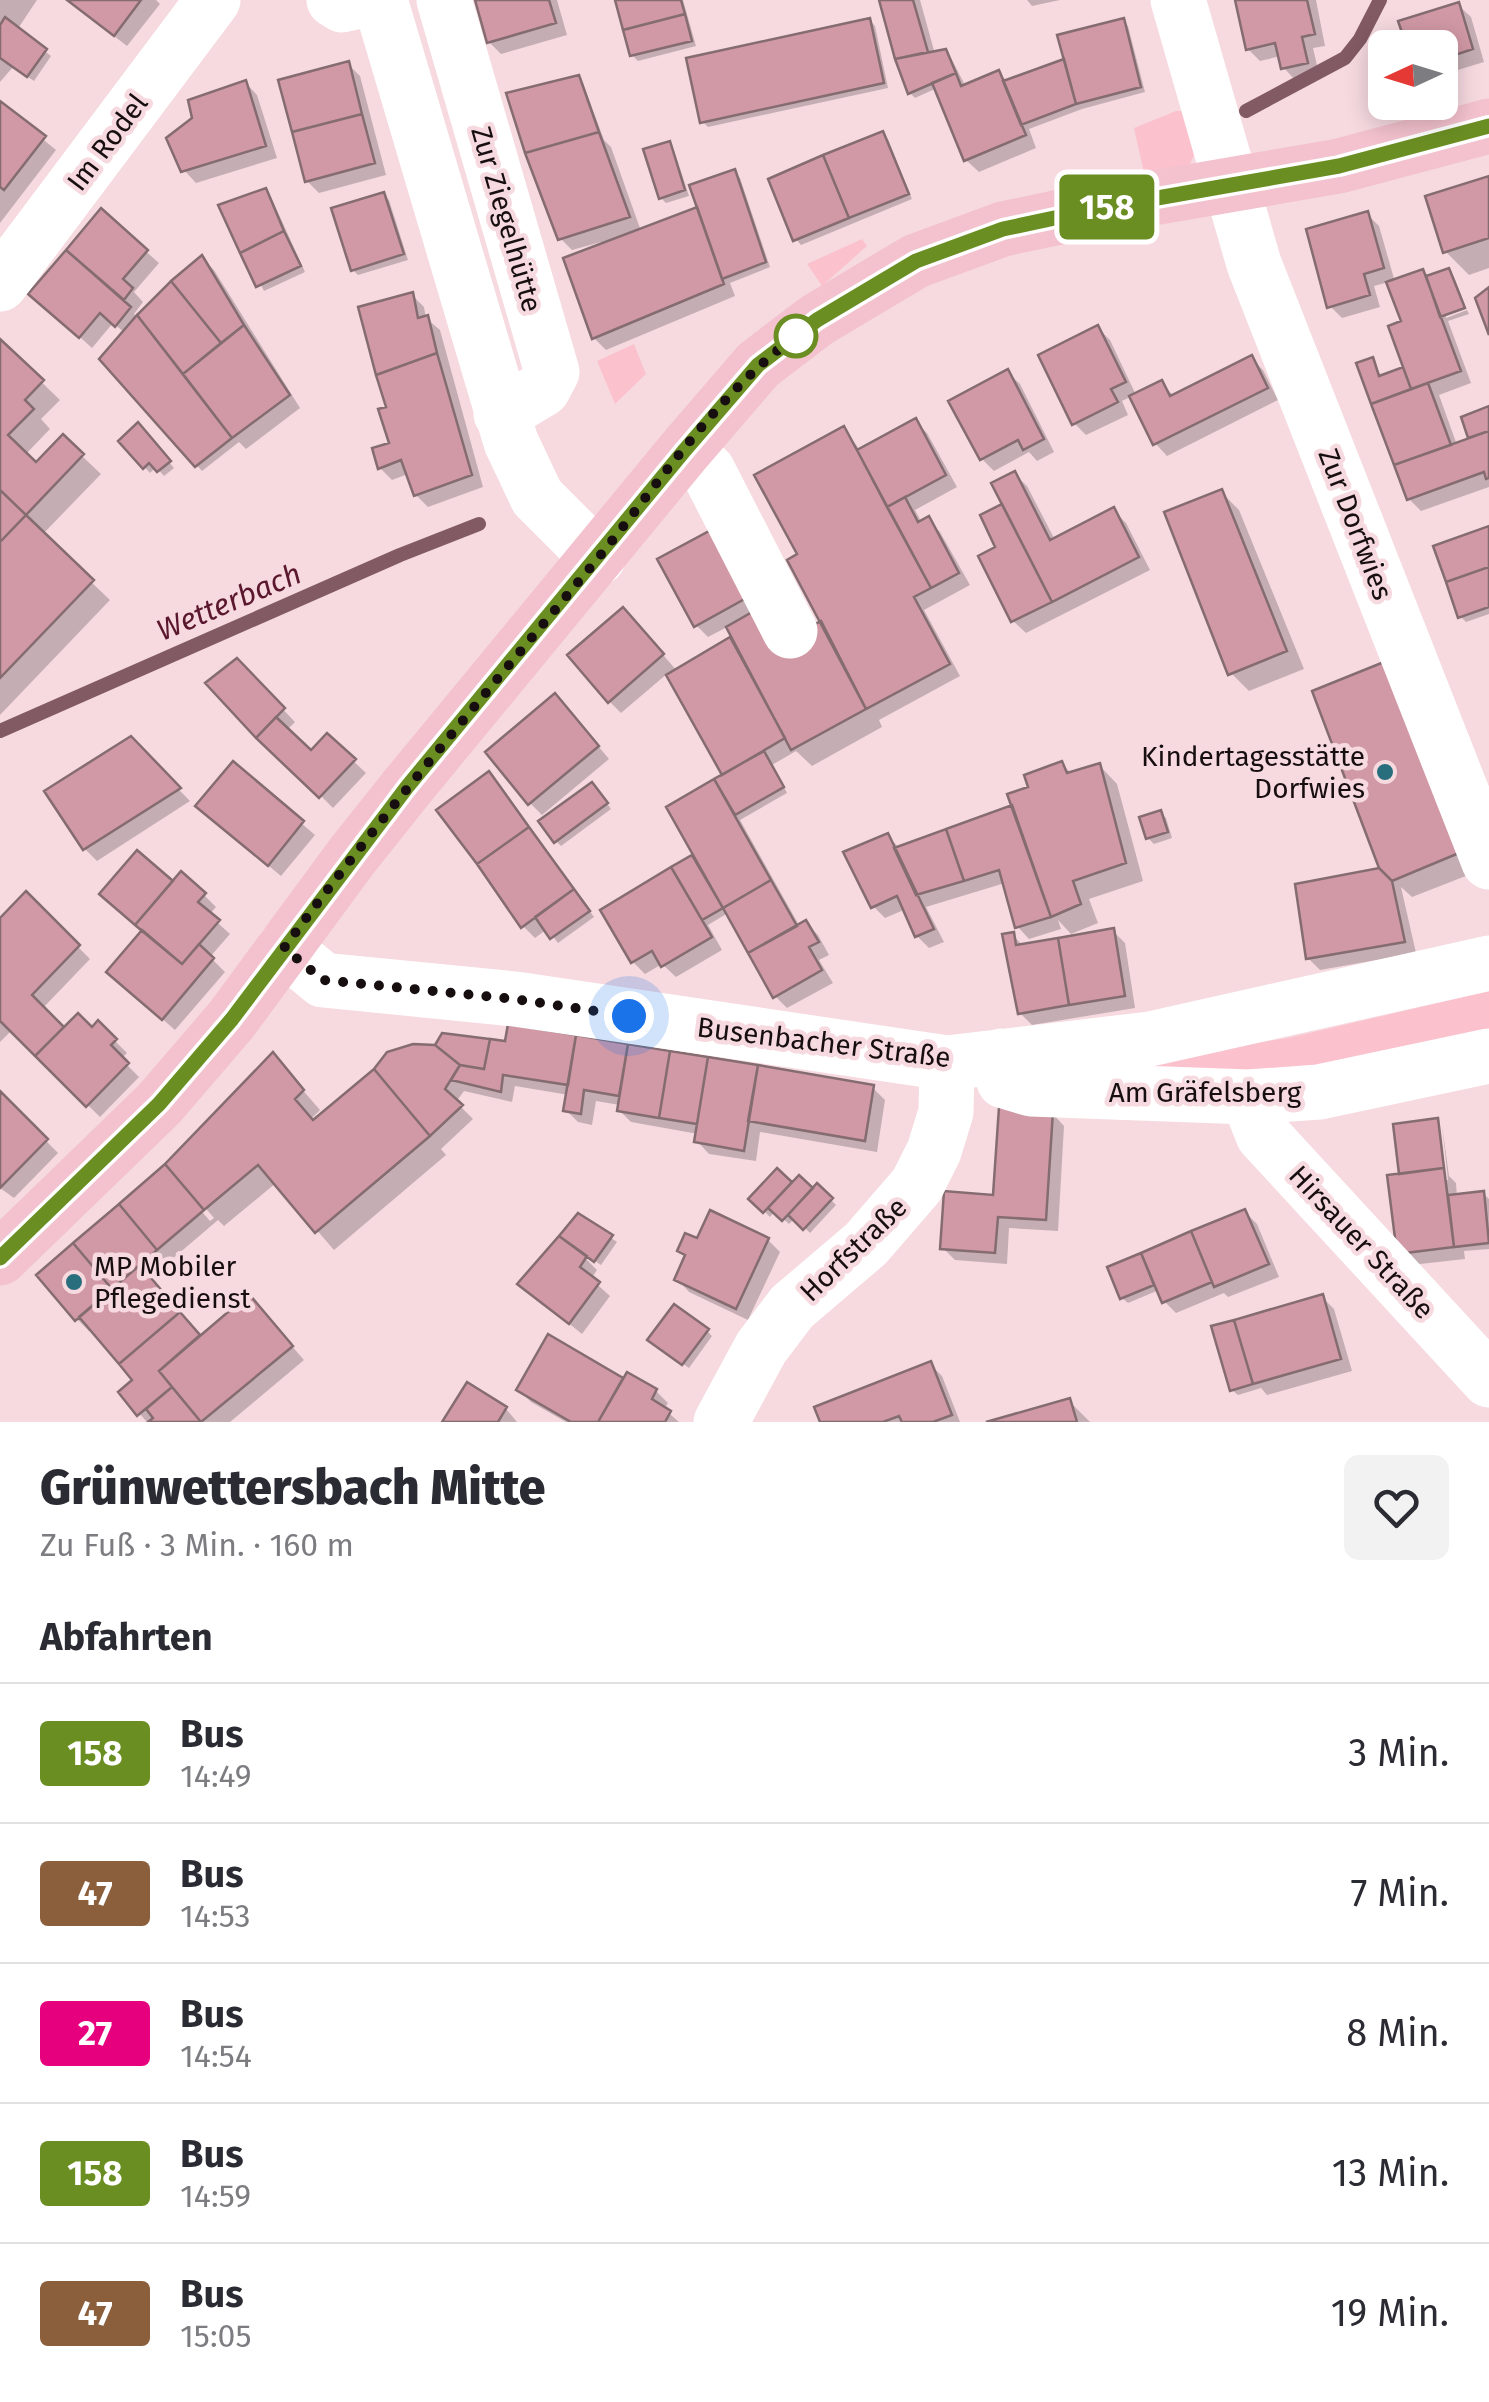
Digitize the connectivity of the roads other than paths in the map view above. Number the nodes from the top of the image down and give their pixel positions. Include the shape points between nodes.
1 (213, 0) edge
2 (334, 0) edge
3 (364, 0) edge
4 (380, 0) edge
5 (444, 0) edge
6 (1178, 0) edge
7 (1489, 126) edge
8 (1231, 185) junction
9 (0, 284) edge
10 (501, 414) junction
11 (684, 451) junction
12 (598, 558) junction
13 (790, 631) dead end
14 (1489, 862) edge
15 (284, 948) junction
16 (1489, 963) edge
17 (1001, 1056) junction
18 (1489, 1056) edge
19 (947, 1062) junction
20 (1248, 1097) junction
21 (0, 1258) edge
22 (1489, 1380) edge
23 (721, 1422) edge

1 - 9 street, Im Rodel
2 - 3 street
4 - 10 street
5 - 10 street, Zur Ziegelhütte via 552,372 542,389
6 - 8 street, Zur Dorfwies
7 - 8 main road via 1339,166
8 - 11 main road via 1032,222 916,261 838,304 758,365
8 - 14 street, Zur Dorfwies via 1254,264
10 - 12 street via 537,497
11 - 12 main road
11 - 13 street via 708,471
12 - 15 main road via 418,773
15 - 19 street, Busenbacher Straße via 323,980 514,999
15 - 21 main road via 159,1104
16 - 17 street, Busenbacher Straße via 1150,1038
17 - 19 street, Busenbacher Straße
17 - 20 street, Am Gräfelsberg via 1004,1081 1032,1089
18 - 20 street, Am Gräfelsberg via 1319,1092
19 - 23 street, Horfstraße via 946,1112 918,1186 866,1244 792,1308 761,1348
20 - 22 street, Hirsauer Straße via 1263,1136

